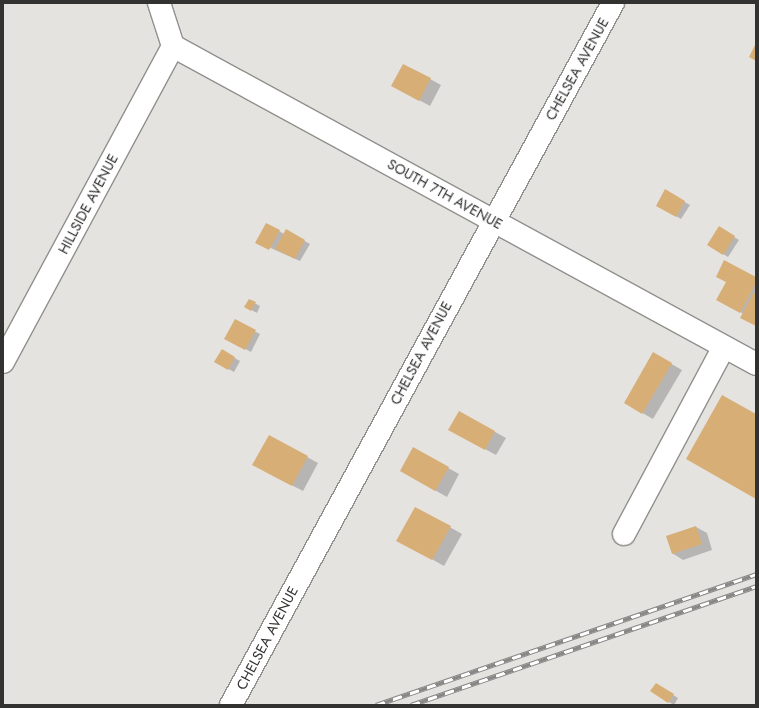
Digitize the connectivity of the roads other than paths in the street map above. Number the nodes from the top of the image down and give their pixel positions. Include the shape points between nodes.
1 (159, 3) edge
2 (613, 3) edge
3 (173, 46) junction
4 (493, 220) junction
5 (724, 347) junction
6 (3, 362) edge
7 (756, 364) edge
8 (624, 534) dead end
9 (231, 705) edge

1 - 3 street
2 - 4 street, CHELSEA AVENUE
3 - 4 street, SOUTH 7TH AVENUE
3 - 6 street, HILLSIDE AVENUE
4 - 5 street, SOUTH 7TH AVENUE
4 - 9 street, CHELSEA AVENUE
5 - 7 street, SOUTH 7TH AVENUE
5 - 8 street

